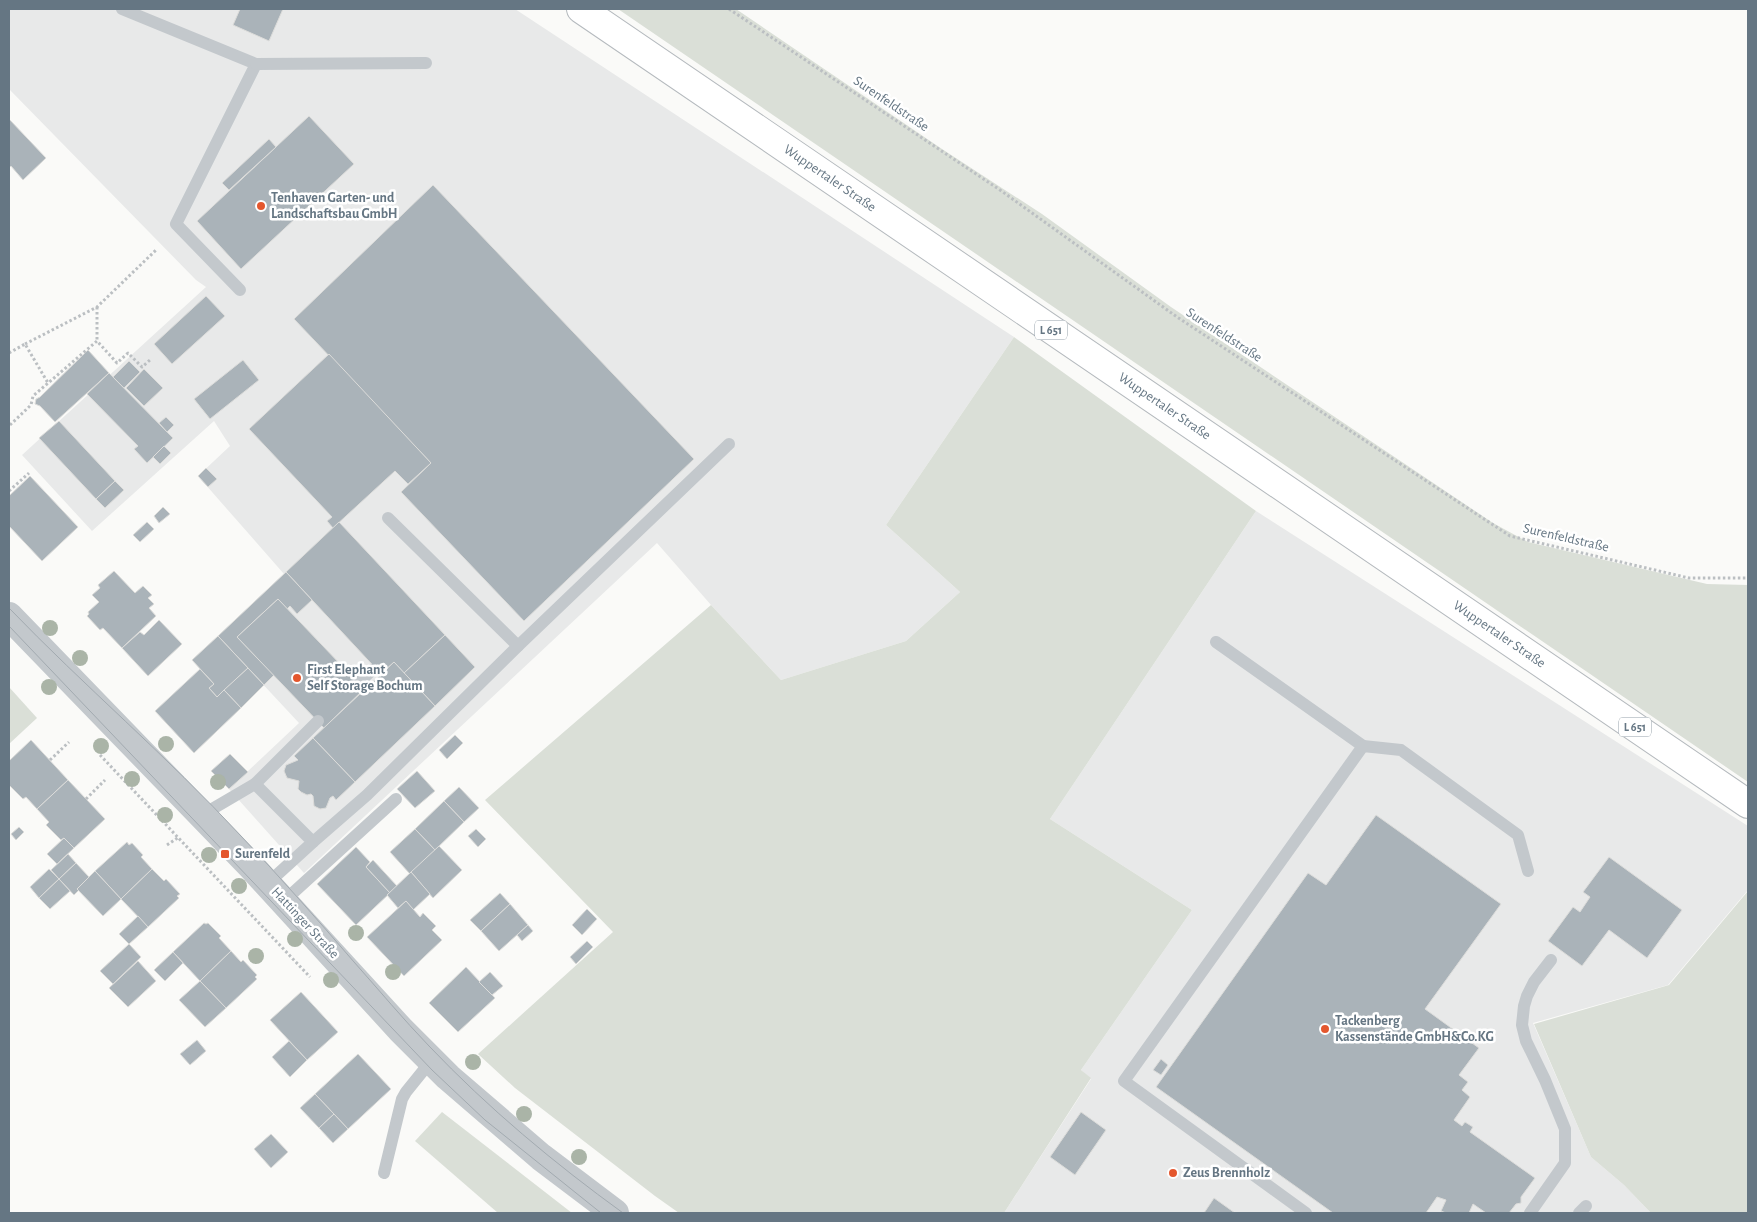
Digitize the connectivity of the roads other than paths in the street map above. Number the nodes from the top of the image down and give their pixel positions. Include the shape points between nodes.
1 (122, 9) edge
2 (581, 9) edge
3 (426, 63) dead end
4 (256, 64) junction
5 (240, 290) dead end
6 (729, 444) dead end
7 (388, 518) dead end
8 (9, 616) edge
9 (1216, 642) dead end
10 (518, 646) junction
11 (372, 670) dead end
12 (358, 683) dead end
13 (318, 722) dead end
14 (1363, 746) junction
15 (255, 784) junction
16 (396, 799) dead end
17 (1748, 804) edge
18 (202, 815) junction
19 (313, 842) junction
20 (1528, 871) dead end
21 (276, 892) junction
22 (1551, 960) dead end
23 (431, 1061) junction
24 (384, 1173) dead end
25 (616, 1213) edge
26 (1306, 1213) edge
27 (1530, 1213) edge

1 - 4 lane
2 - 17 main road, Wuppertaler Straße / L 651
3 - 4 lane
4 - 5 lane via 176,224
6 - 10 lane
7 - 10 lane
8 - 18 street, Hattinger Straße
9 - 14 lane
10 - 19 lane via 367,795
11 - 12 lane
13 - 15 lane
14 - 20 lane via 1401,750 1518,835
14 - 26 lane via 1124,1081
15 - 18 lane
15 - 19 lane
16 - 21 lane
18 - 21 street, Hattinger Straße
19 - 21 lane
21 - 23 street, Hattinger Straße
22 - 27 lane via 1527,996 1522,1025 1565,1129 1565,1163
23 - 24 lane via 402,1099
23 - 25 street, Hattinger Straße via 541,1157

